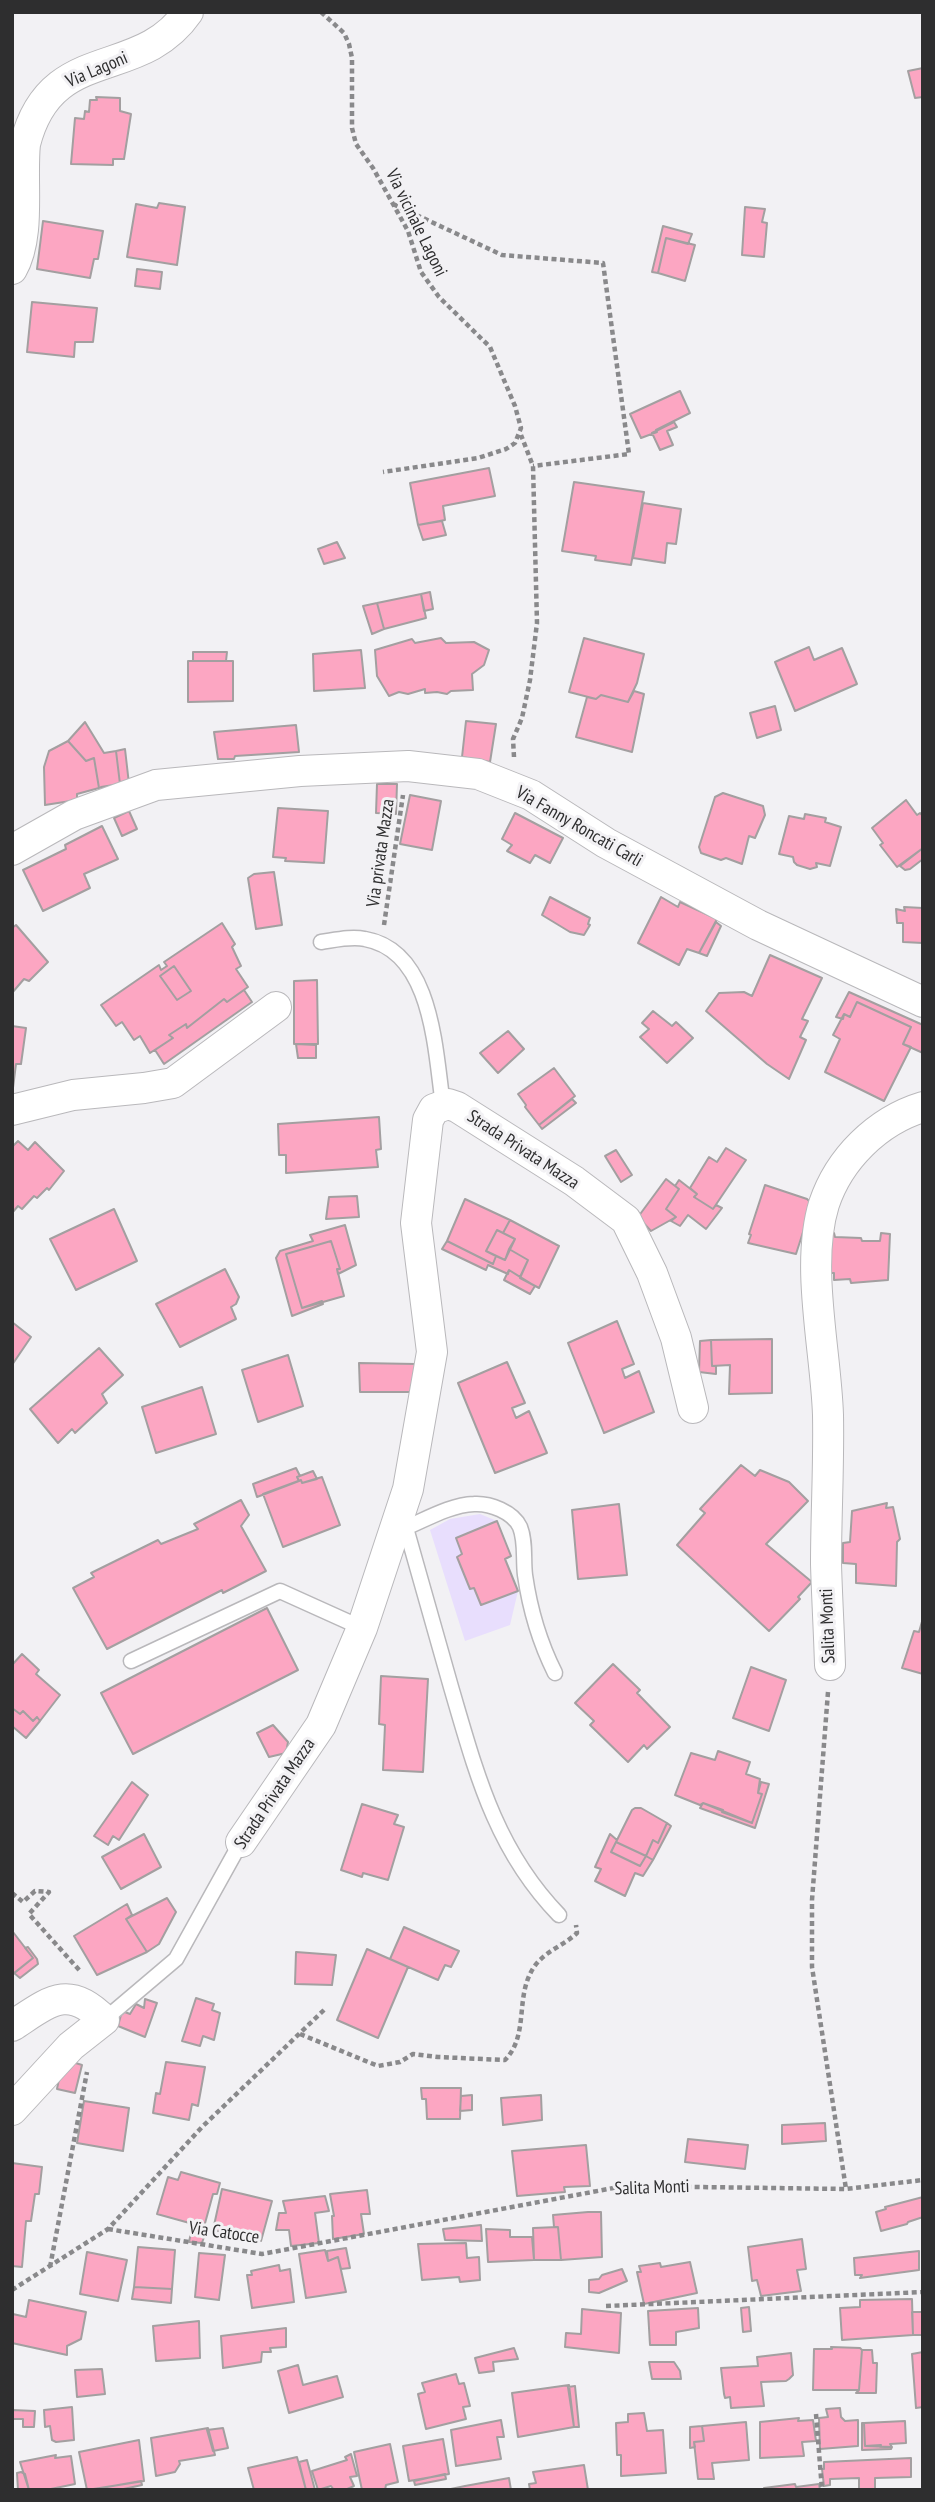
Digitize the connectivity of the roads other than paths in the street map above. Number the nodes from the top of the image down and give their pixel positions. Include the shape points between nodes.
1 (188, 12) edge
2 (12, 269) edge
3 (12, 850) edge
4 (321, 942) dead end
5 (923, 1002) edge
6 (276, 1007) dead end
7 (443, 1105) junction
8 (923, 1107) edge
9 (12, 1110) edge
10 (693, 1408) dead end
11 (400, 1531) junction
12 (362, 1628) junction
13 (131, 1661) dead end
14 (830, 1665) road end
15 (555, 1673) dead end
16 (241, 1842) joint
17 (559, 1914) road end
18 (96, 2018) junction
19 (12, 2026) edge
20 (12, 2110) edge

1 - 2 street, Via Lagoni via 160,41 75,75 44,101 25,144 21,242
3 - 5 street, Via Fanny Roncati Carli via 74,815 156,785 408,766 478,774 531,795 606,843 758,925
4 - 7 lane via 362,938 382,943 411,969 432,1031
6 - 9 street via 173,1083 73,1095
7 - 10 street, Strada Privata Mazza via 452,1105 574,1181 626,1220 676,1338
7 - 11 street, Strada Privata Mazza via 434,1109 428,1120 416,1223 432,1352
8 - 14 street, Salita Monti via 875,1132 850,1157 825,1200 816,1241 828,1414
11 - 12 street, Strada Privata Mazza
11 - 15 lane via 475,1504 506,1511 519,1524 536,1629
11 - 17 lane via 483,1796 515,1860
12 - 13 lane via 280,1591
12 - 16 street, Strada Privata Mazza via 321,1724
16 - 18 lane, Strada Privata Mazza via 176,1959
18 - 19 street via 75,2000 62,1998
18 - 20 street

